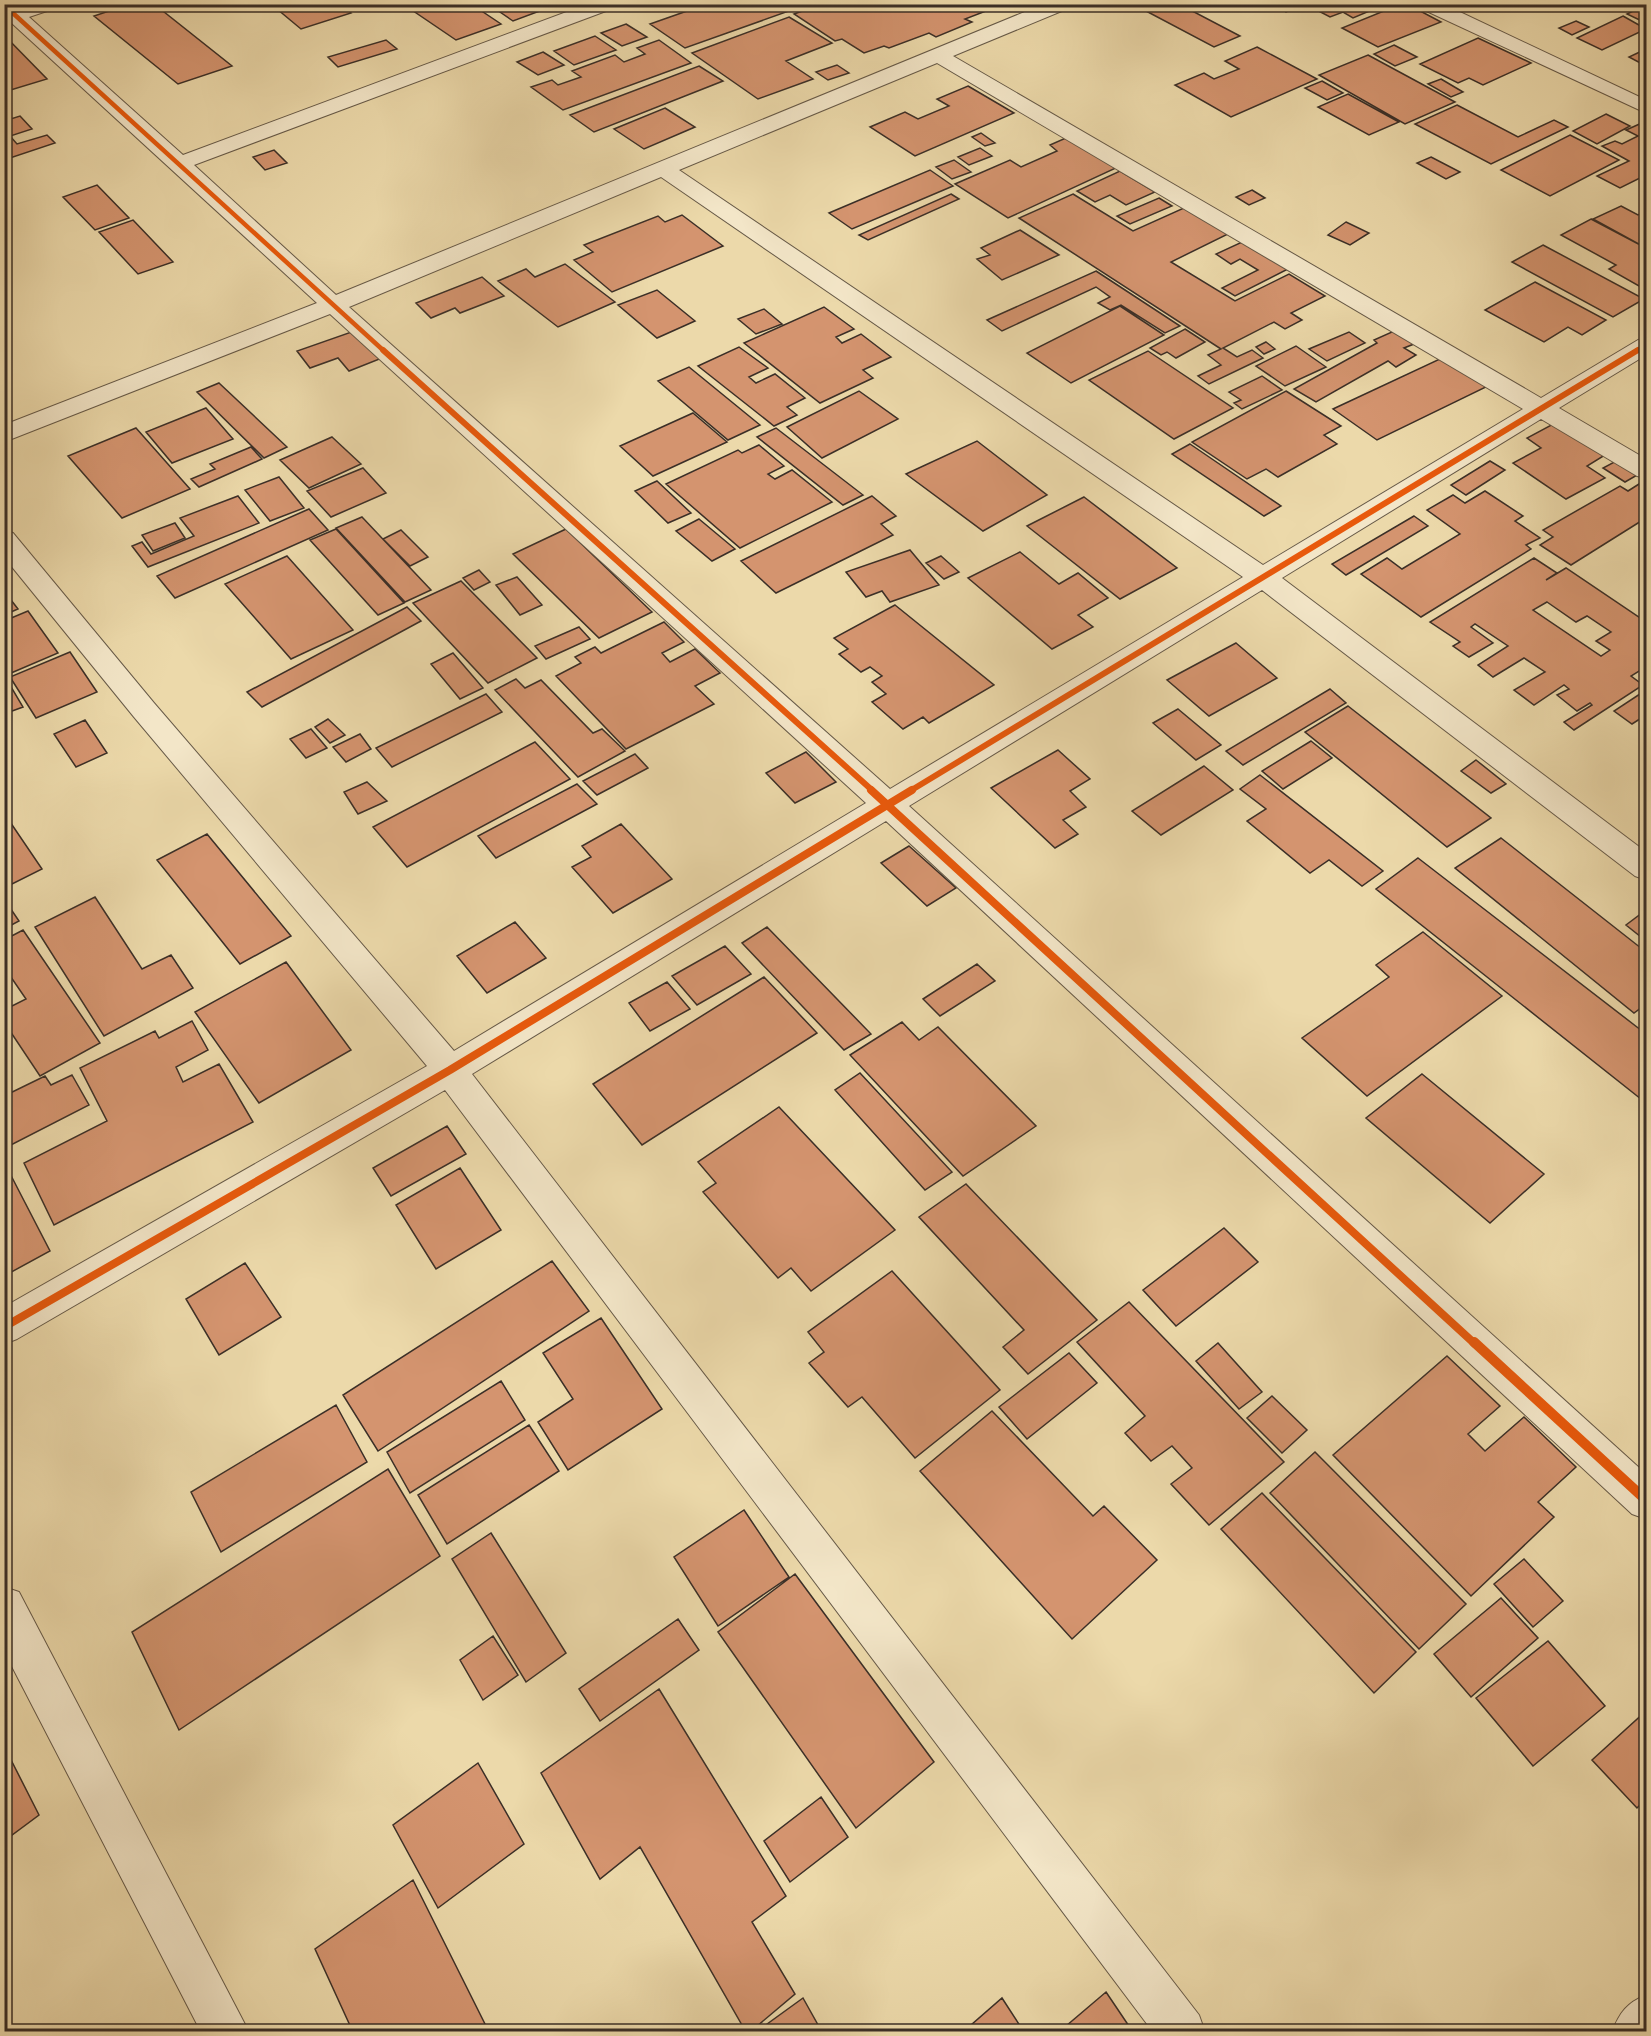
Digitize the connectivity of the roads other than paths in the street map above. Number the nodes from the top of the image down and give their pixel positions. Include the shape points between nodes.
1 (49, 4) edge
2 (606, 4) edge
3 (1062, 4) edge
4 (1427, 4) edge
5 (11, 10) edge
6 (939, 56) junction
7 (1647, 107) edge
8 (180, 163) junction
9 (662, 168) junction
10 (333, 305) junction
11 (1647, 345) edge
12 (1540, 407) junction
13 (4, 434) edge
14 (1647, 470) edge
15 (4, 539) edge
16 (1262, 577) junction
17 (888, 805) junction
18 (1647, 868) edge
19 (450, 1070) junction
20 (4, 1327) edge
21 (1647, 1500) edge
22 (4, 1607) edge
23 (1647, 2018) edge
24 (226, 2031) edge
25 (1182, 2031) edge
26 (1635, 2031) edge

1 - 5 street
2 - 8 street
3 - 6 street
4 - 7 street
5 - 8 street
6 - 9 street
6 - 12 street
8 - 10 street
9 - 10 street
9 - 16 street
10 - 13 street
10 - 17 street
11 - 12 street
12 - 14 street
12 - 16 street
15 - 19 street
16 - 17 street
16 - 18 street
17 - 19 street
17 - 21 street
19 - 20 street
19 - 25 street
22 - 24 street
23 - 26 street

